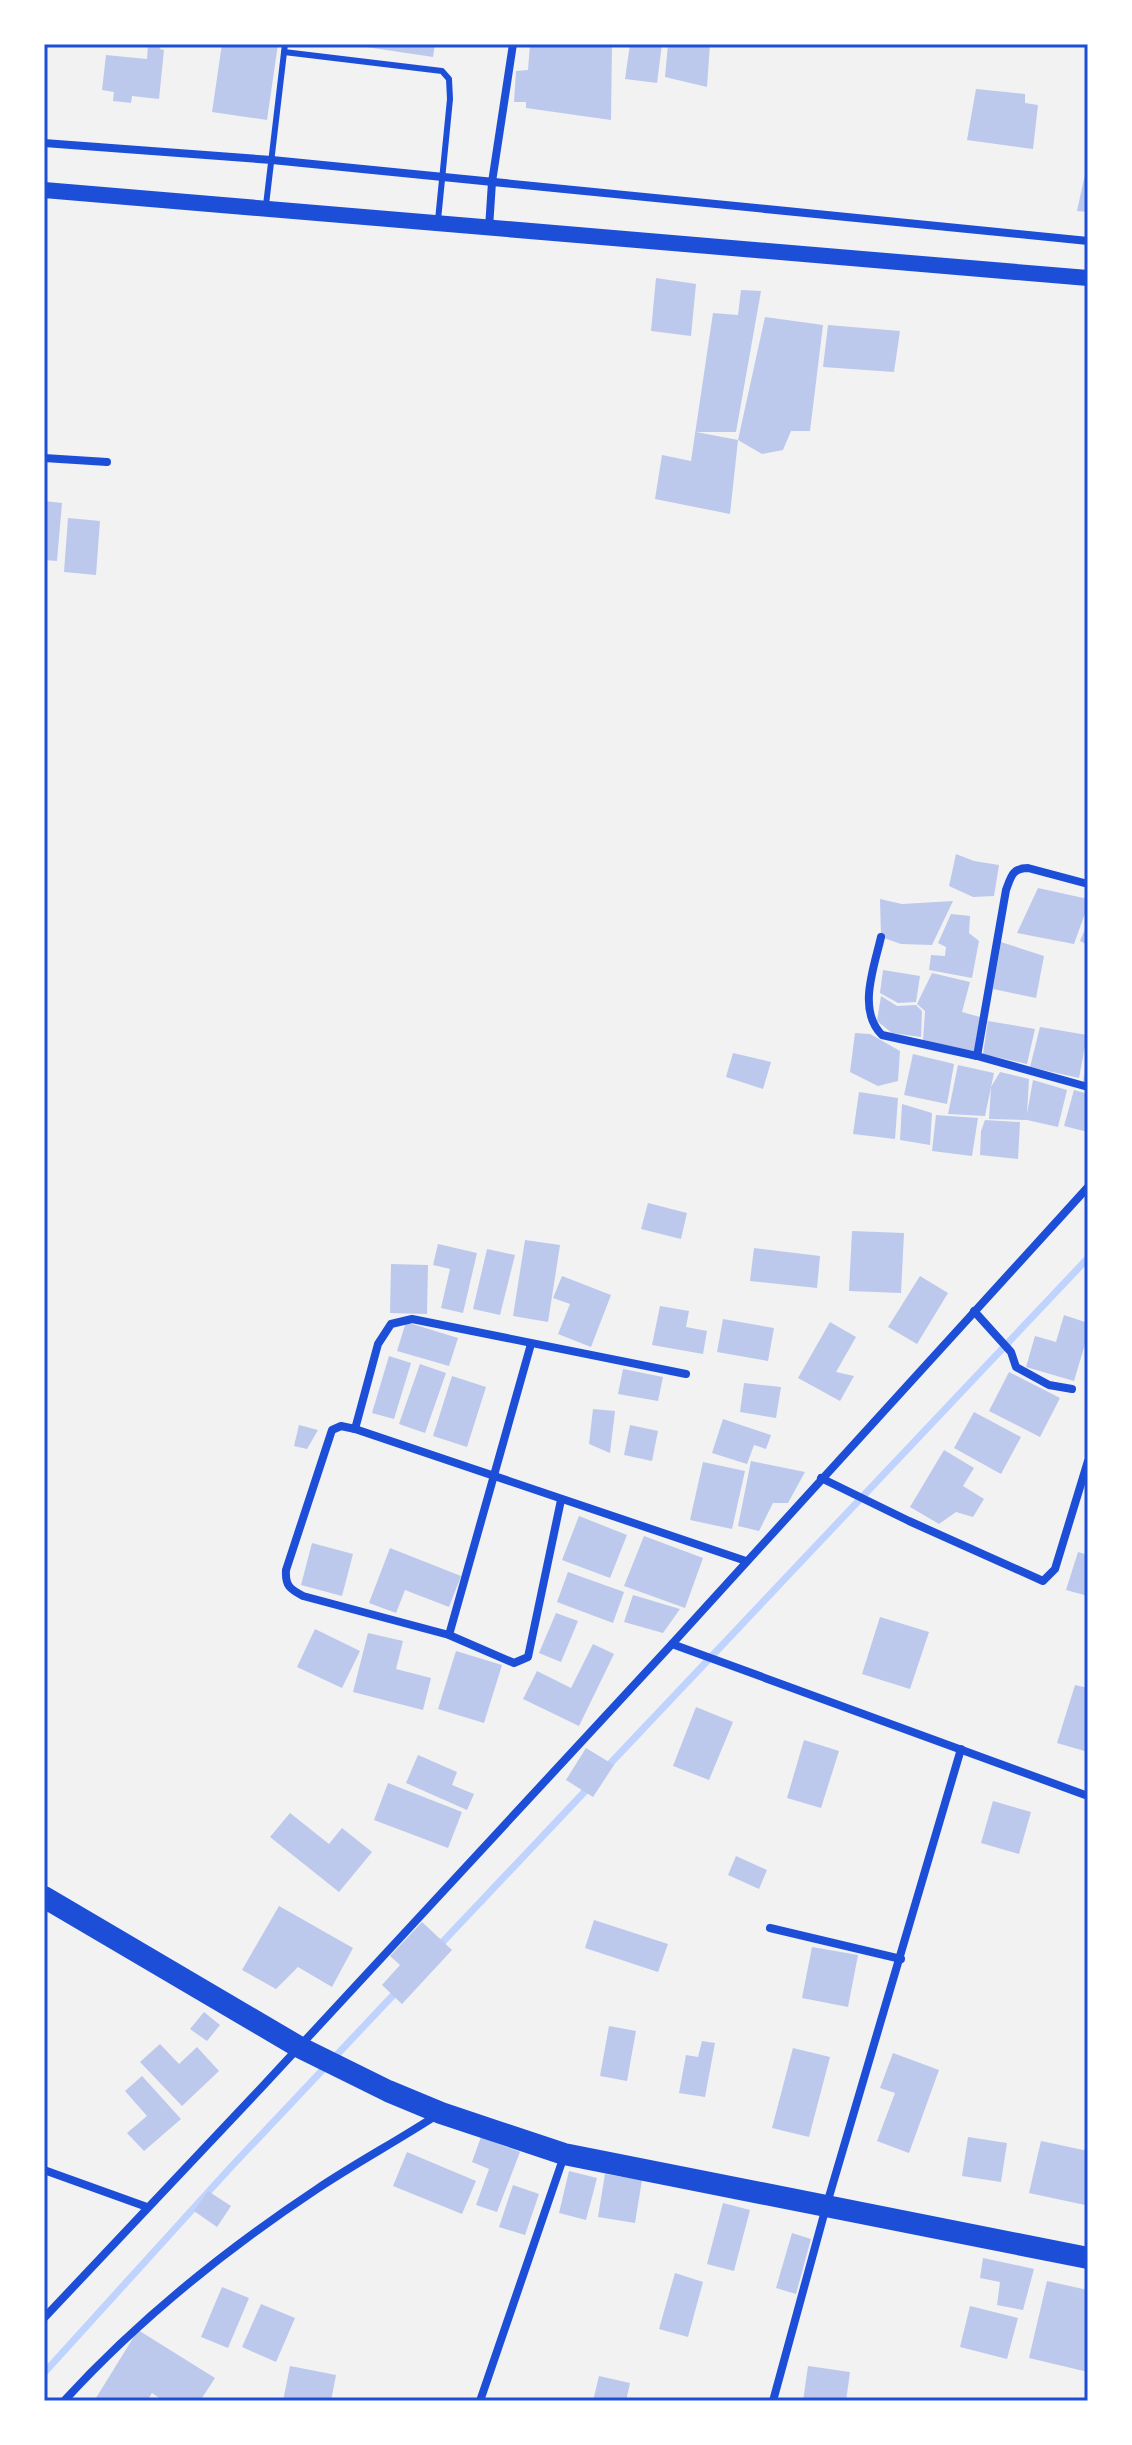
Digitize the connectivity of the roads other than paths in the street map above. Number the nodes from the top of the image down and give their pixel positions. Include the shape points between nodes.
1 (513, 44) edge
2 (285, 48) edge
3 (44, 143) edge
4 (272, 160) junction
5 (443, 177) junction
6 (492, 182) junction
7 (44, 190) edge
8 (266, 209) junction
9 (437, 224) junction
10 (489, 228) junction
11 (1088, 241) edge
12 (1088, 278) edge
13 (44, 458) edge
14 (107, 462) dead end
15 (1088, 884) edge
16 (881, 937) dead end
17 (977, 1056) junction
18 (1088, 1087) edge
19 (1088, 1187) edge
20 (974, 1311) junction
21 (531, 1344) junction
22 (686, 1374) dead end
23 (1072, 1389) dead end
24 (355, 1429) junction
25 (1088, 1461) edge
26 (493, 1478) junction
27 (821, 1478) junction
28 (561, 1500) junction
29 (746, 1561) junction
30 (449, 1635) junction
31 (672, 1644) junction
32 (961, 1749) junction
33 (1088, 1796) edge
34 (44, 1897) edge
35 (770, 1928) dead end
36 (901, 1959) junction
37 (309, 2052) junction
38 (441, 2113) junction
39 (564, 2154) junction
40 (44, 2170) edge
41 (147, 2207) junction
42 (826, 2207) junction
43 (1088, 2258) edge
44 (44, 2318) edge
45 (64, 2401) edge
46 (480, 2401) edge
47 (773, 2401) edge

1 - 6 street
2 - 4 lane
2 - 5 lane via 442,71 449,79 450,99
3 - 4 street
4 - 5 street
4 - 8 lane
5 - 6 street
5 - 9 lane
6 - 10 street
6 - 11 street
7 - 8 main road
8 - 9 main road
9 - 10 main road
10 - 12 main road
13 - 14 street
15 - 17 street via 1028,868 1012,874
16 - 17 street via 868,999 872,1025 882,1035
17 - 18 street
19 - 20 street
20 - 23 street via 1011,1352 1016,1367 1049,1385
20 - 27 street
21 - 22 street
21 - 24 street via 412,1319 391,1324 378,1344
21 - 26 street
24 - 26 street
24 - 30 street via 332,1430 286,1582 303,1596
25 - 27 street via 1055,1569 1043,1581
26 - 28 street
26 - 30 street
27 - 29 street
28 - 29 street
28 - 30 street via 526,1660 514,1663
29 - 31 street
31 - 32 street
31 - 37 street
32 - 33 street
32 - 36 street
34 - 37 highway
35 - 36 street
36 - 42 street
37 - 38 highway
37 - 41 street
38 - 39 highway
38 - 45 street via 243,2240 183,2286
39 - 42 highway
39 - 46 street
40 - 41 street
41 - 44 street
42 - 43 highway
42 - 47 street

